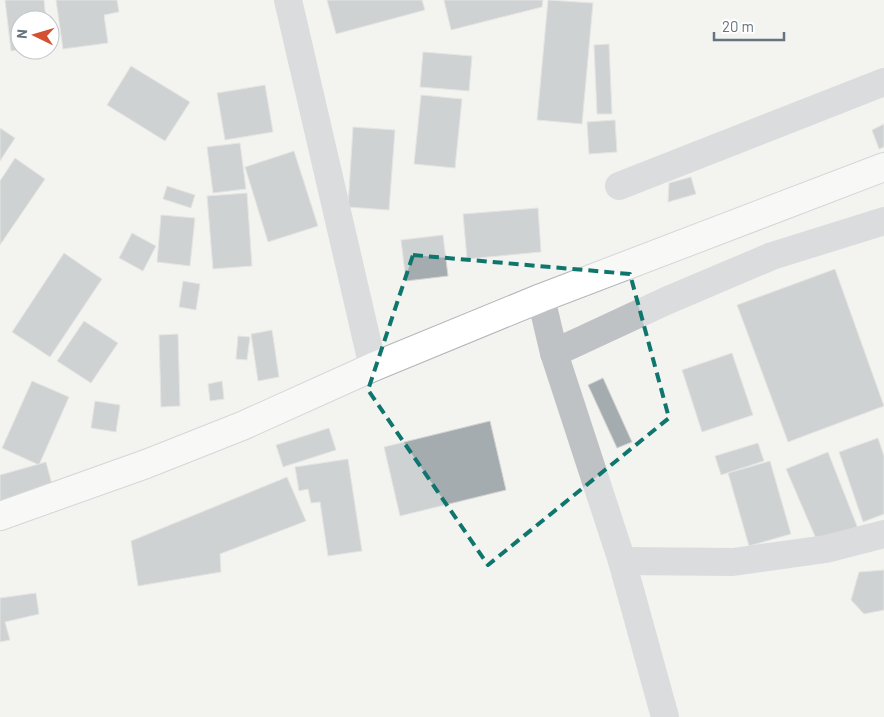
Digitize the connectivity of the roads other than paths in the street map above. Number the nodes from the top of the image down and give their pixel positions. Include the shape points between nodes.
1 (288, 0) edge
2 (884, 82) edge
3 (884, 167) edge
4 (620, 186) dead end
5 (884, 221) edge
6 (541, 298) junction
7 (554, 353) junction
8 (373, 367) junction
9 (0, 516) edge
10 (884, 534) edge
11 (622, 561) junction
12 (664, 717) edge

1 - 8 street
2 - 4 street
3 - 6 main road
5 - 7 street via 772,256
6 - 7 street
6 - 8 main road
7 - 11 street
8 - 9 main road via 146,464
10 - 11 street via 826,549 733,562
11 - 12 street

